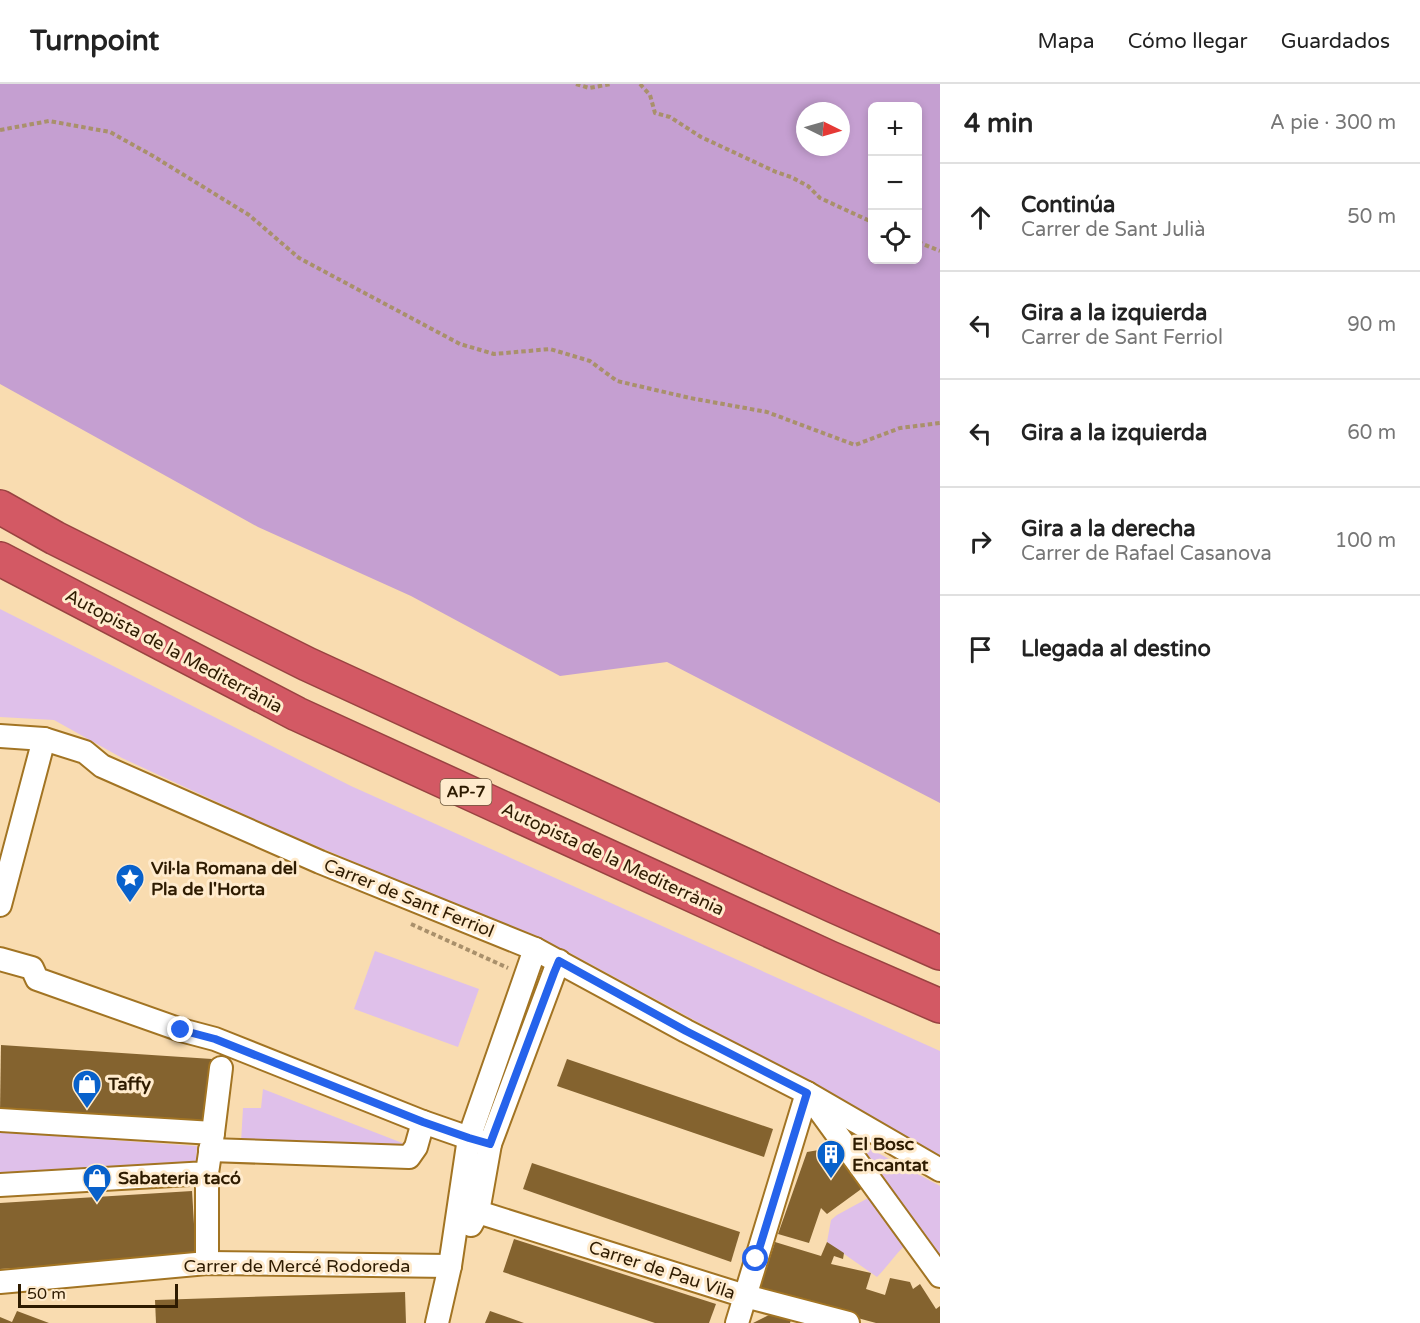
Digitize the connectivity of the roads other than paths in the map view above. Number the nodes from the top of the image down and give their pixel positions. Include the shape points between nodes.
1 (0, 507) edge
2 (0, 559) edge
3 (0, 736) edge
4 (44, 739) junction
5 (0, 905) edge
6 (535, 949) junction
7 (940, 953) edge
8 (0, 959) edge
9 (559, 961) junction
10 (940, 1006) edge
11 (221, 1068) dead end
12 (807, 1093) junction
13 (0, 1120) edge
14 (423, 1122) junction
15 (480, 1141) junction
16 (212, 1142) junction
17 (940, 1170) edge
18 (207, 1173) junction
19 (0, 1185) edge
20 (478, 1212) junction
21 (207, 1263) junction
22 (450, 1266) junction
23 (940, 1276) edge
24 (0, 1282) edge
25 (745, 1296) junction
26 (437, 1323) edge
27 (737, 1323) edge
28 (848, 1323) edge

1 - 7 highway via 307,664
2 - 10 highway, Autopista de la Mediterrània / AP-7 via 297,714
3 - 4 street, Carrer de Sant Ferriol
4 - 5 street
4 - 6 street, Carrer de Sant Ferriol via 85,752 102,766 320,862
6 - 9 street, Carrer de Sant Ferriol
6 - 15 street via 516,999
8 - 14 street via 32,968 37,979 215,1039
9 - 12 street, Carrer de Sant Ferriol
9 - 15 street
11 - 16 street
12 - 17 street, Carrer de Sant Ferriol
12 - 23 street, Carrer de Sant Ferriol
12 - 25 street
13 - 16 street
14 - 15 street
14 - 16 street via 409,1157
15 - 20 street
15 - 22 street
16 - 18 street
18 - 19 street
18 - 21 street
20 - 22 street
20 - 25 street, Carrer de Pau Vila
21 - 22 street, Carrer de Mercé Rodoreda
21 - 24 street, Carrer de Mercé Rodoreda
22 - 26 street
25 - 27 street
25 - 28 street, Carrer de Pau Vila

